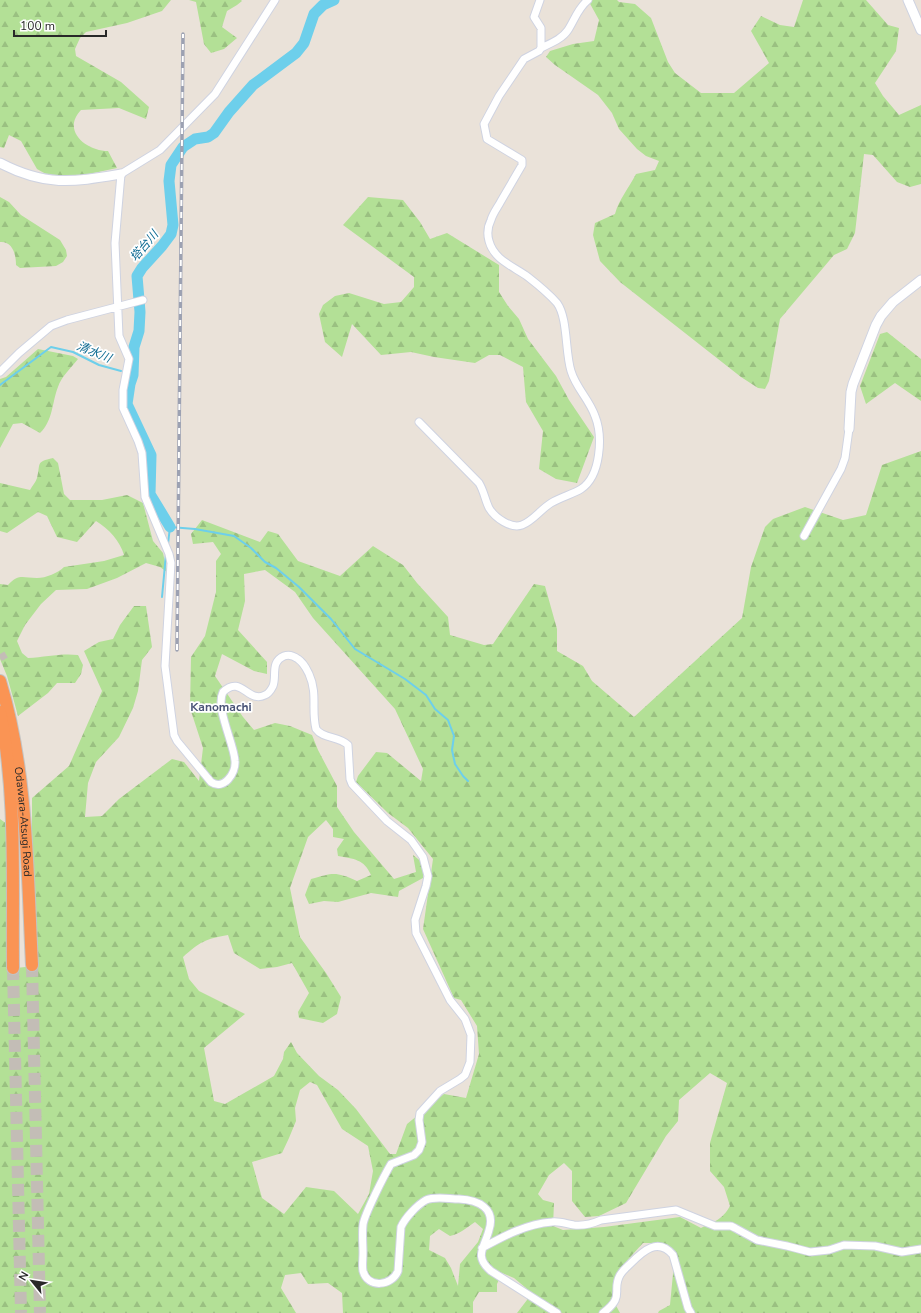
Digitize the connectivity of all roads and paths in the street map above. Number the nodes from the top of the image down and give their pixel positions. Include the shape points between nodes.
1 (275, 0) edge
2 (540, 0) edge
3 (588, 0) edge
4 (908, 0) edge
5 (921, 30) edge
6 (541, 48) junction
7 (0, 163) edge
8 (121, 174) junction
9 (921, 280) edge
10 (139, 301) dead end
11 (118, 306) junction
12 (0, 372) edge
13 (419, 422) dead end
14 (849, 429) joint
15 (804, 536) dead end
16 (0, 681) edge
17 (0, 712) edge
18 (32, 965) tunnel mouth
19 (13, 968) tunnel mouth
20 (482, 1248) junction
21 (921, 1249) edge
22 (557, 1313) edge
23 (604, 1313) edge
24 (691, 1313) edge

1 - 8 street via 215,94 160,150
2 - 6 street via 534,17 541,28
3 - 6 street via 581,5 568,31 558,40
4 - 5 street
6 - 13 street via 524,59 498,96 484,124 487,139 522,160 491,220 489,240 500,259 528,277 562,312 571,372 578,388 591,405 599,429 598,462 581,489 550,504 521,526 515,525 501,520 494,514 479,483
7 - 8 street via 24,175 48,180 92,179
8 - 11 street via 115,242
9 - 14 street via 886,308 876,325 853,384
10 - 11 street
11 - 12 street via 51,326
11 - 20 street via 119,336 129,359 123,390 123,408 142,453 145,497 171,563 165,666 175,738 211,782 218,785 224,783 231,776 235,762 221,701 223,692 235,686 255,696 263,696 273,687 275,668 279,659 291,656 303,663 314,687 316,729 321,734 348,745 352,784 387,821 411,840 423,857 428,876 416,920 416,933 450,1000 463,1014 470,1030 467,1071 460,1080 440,1091 422,1111 419,1120 421,1147 414,1155 391,1164 368,1211 363,1225 364,1273 369,1280 379,1284 395,1277 398,1271 402,1224 420,1204 432,1199 470,1200 483,1205 488,1213 490,1226
14 - 15 street via 841,468
16 - 18 highway, Odawara-Atsugi Road via 14,734 21,784 26,832
17 - 19 highway, Odawara-Atsugi Road via 10,789
20 - 21 street via 522,1228 544,1223 591,1224 601,1220 676,1210 715,1226 731,1226 757,1240 810,1252 844,1245 875,1246 902,1252
20 - 22 street via 482,1258 489,1269
23 - 24 street via 616,1300 618,1280 623,1271 642,1252 656,1247 668,1250 673,1255

